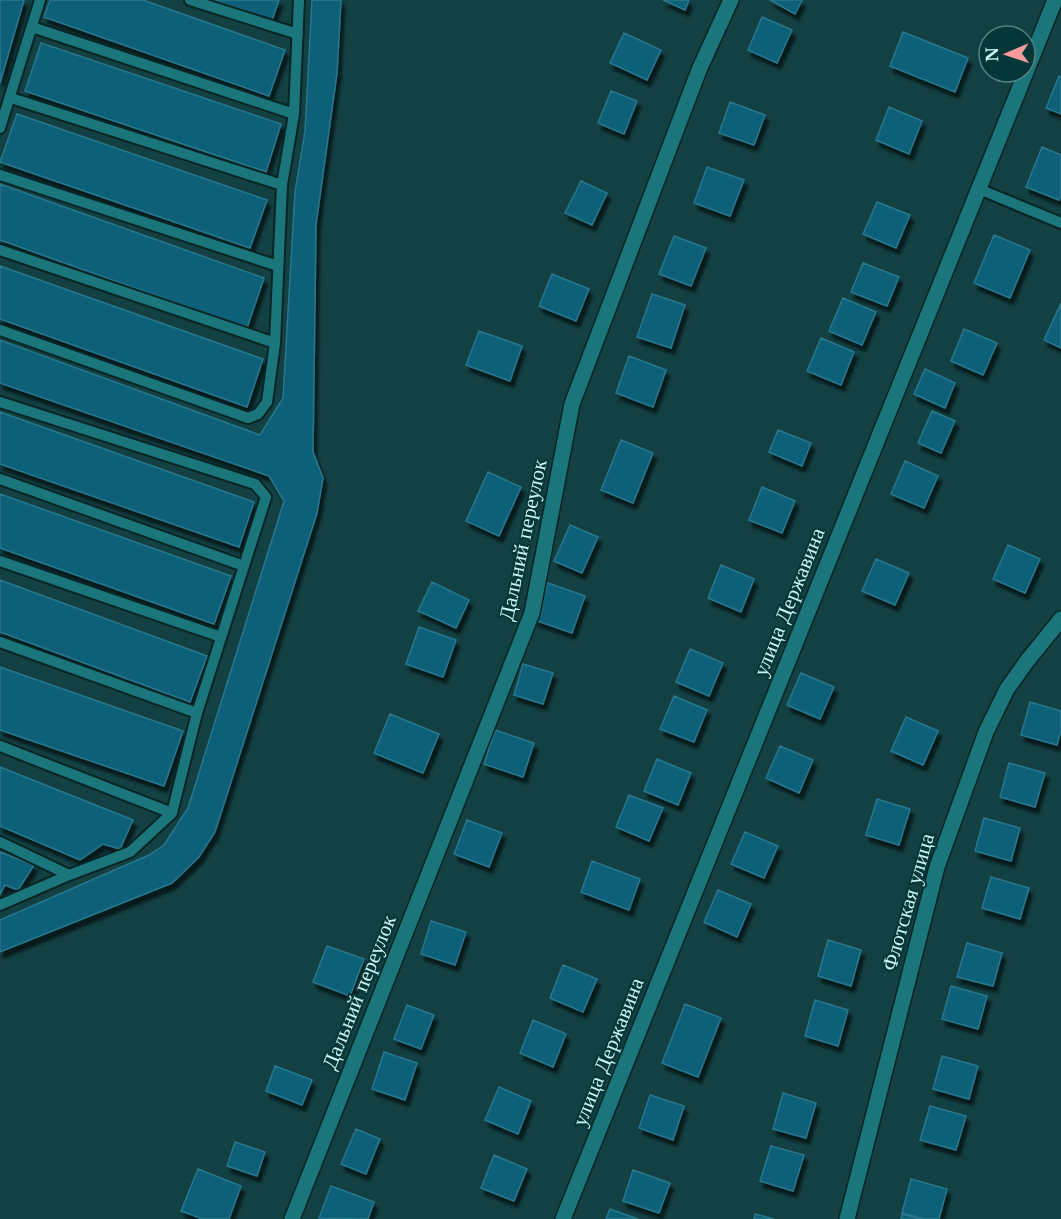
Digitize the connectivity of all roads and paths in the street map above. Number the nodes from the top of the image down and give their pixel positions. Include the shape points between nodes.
1 (40, 0) edge
2 (190, 0) edge
3 (299, 0) edge
4 (731, 0) edge
5 (1055, 0) edge
6 (32, 27) junction
7 (298, 34) junction
8 (11, 98) junction
9 (294, 114) junction
10 (0, 128) edge
11 (0, 175) edge
12 (282, 184) junction
13 (979, 189) junction
14 (1061, 224) edge
15 (0, 250) edge
16 (278, 266) junction
17 (0, 330) edge
18 (275, 343) junction
19 (0, 402) edge
20 (0, 479) edge
21 (0, 561) edge
22 (244, 566) junction
23 (1061, 619) edge
24 (221, 637) junction
25 (0, 642) edge
26 (197, 713) junction
27 (0, 746) edge
28 (172, 813) junction
29 (0, 843) edge
30 (69, 875) junction
31 (0, 905) edge
32 (292, 1219) edge
33 (563, 1219) edge
34 (847, 1219) edge

1 - 6 lane
2 - 7 lane
3 - 7 lane
4 - 32 street, Дальний переулок via 699,70 572,404 532,613
5 - 13 street, улица Державина
6 - 8 lane
6 - 9 lane
7 - 9 lane
8 - 10 lane
8 - 12 lane
9 - 12 lane
11 - 16 lane
12 - 16 lane
13 - 14 lane
13 - 33 street, улица Державина
15 - 18 lane
16 - 18 lane
17 - 18 lane via 248,418 258,414 267,402
19 - 22 lane via 255,484 266,497
20 - 22 lane
21 - 24 lane
22 - 24 lane
23 - 34 street, Флотская улица via 1007,689 986,732 941,856
24 - 26 lane
25 - 26 lane
26 - 28 lane
27 - 28 lane
28 - 30 lane via 130,852
29 - 30 lane
30 - 31 lane

